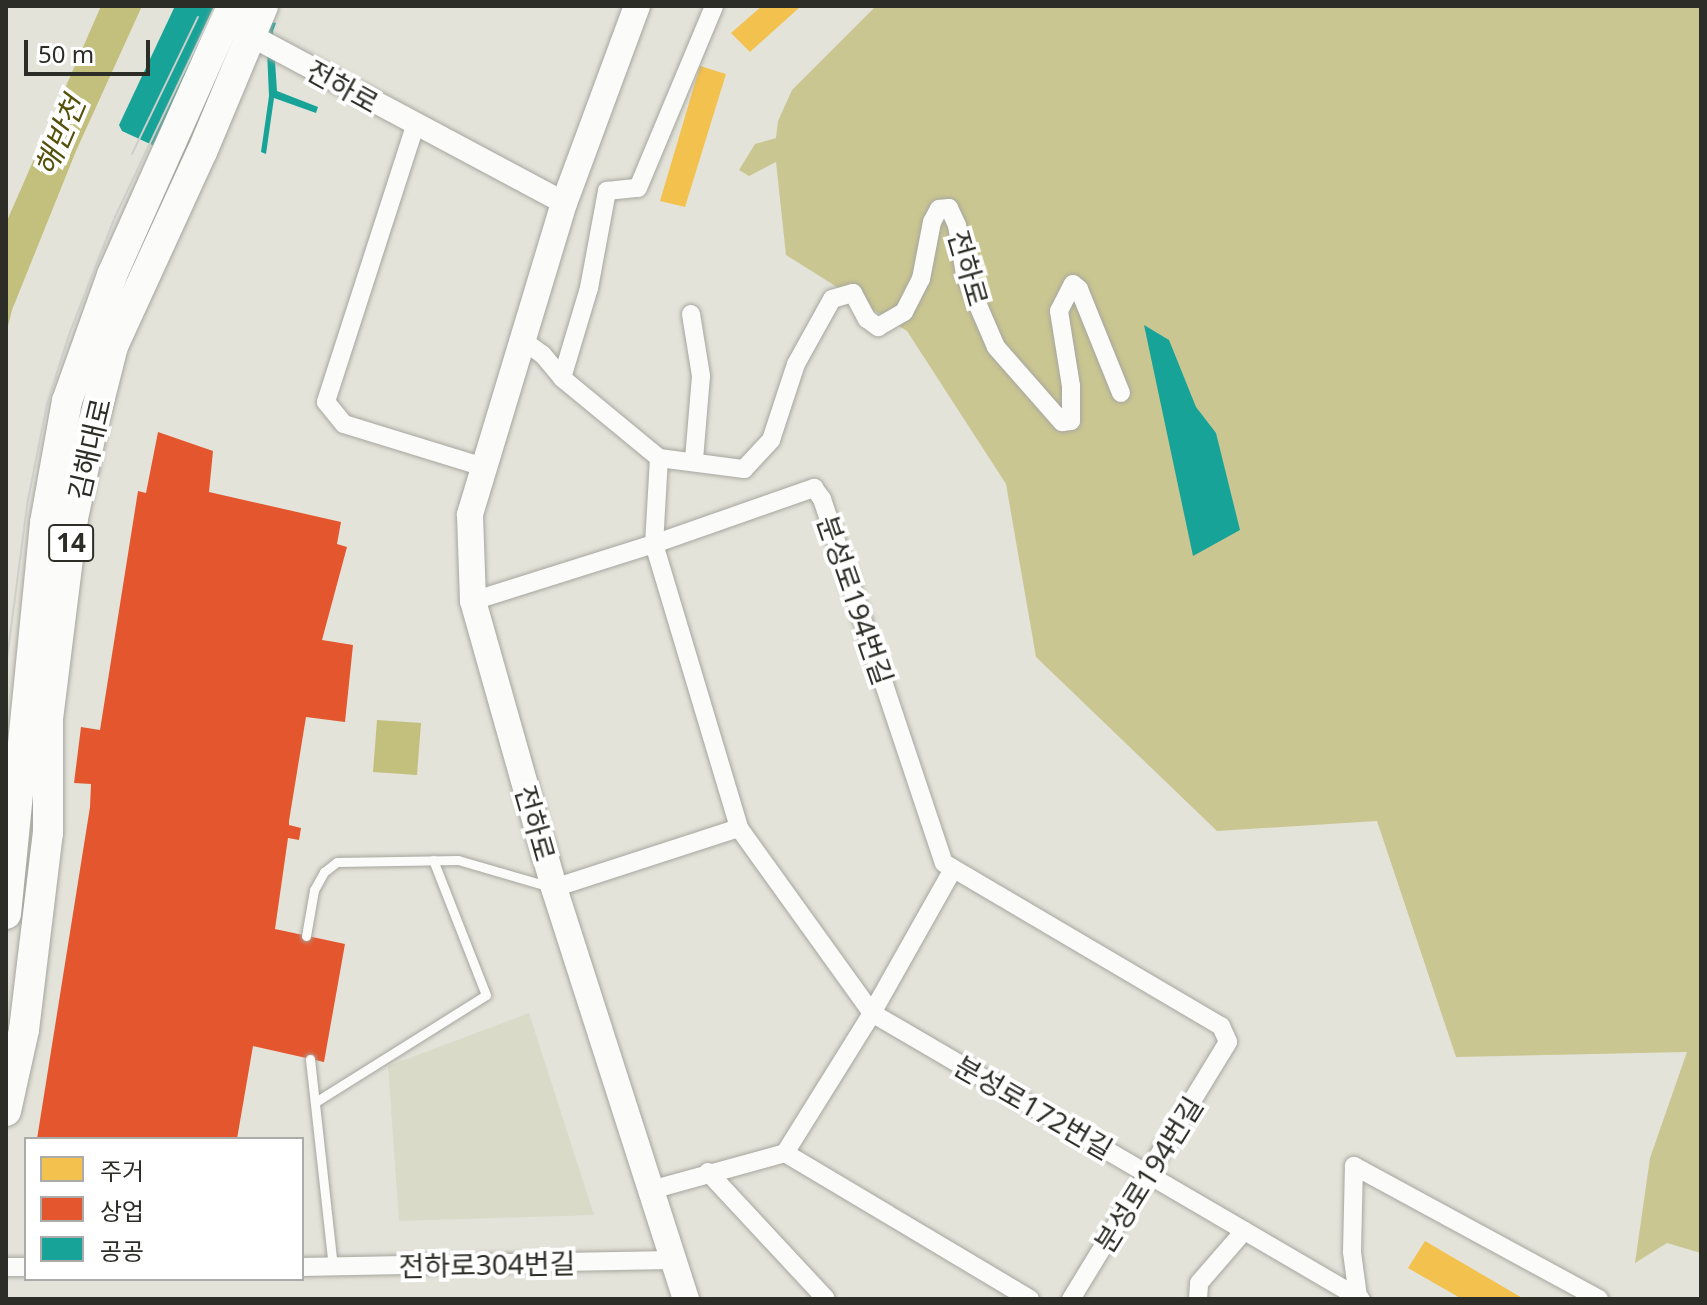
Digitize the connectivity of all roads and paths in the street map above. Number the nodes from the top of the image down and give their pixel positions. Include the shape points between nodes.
1 (232, 6) edge
2 (263, 6) edge
3 (637, 6) edge
4 (714, 6) edge
5 (250, 35) junction
6 (415, 126) junction
7 (564, 203) junction
8 (691, 314) dead end
9 (521, 339) junction
10 (562, 378) junction
11 (1121, 393) dead end
12 (659, 458) junction
13 (694, 460) junction
14 (484, 467) junction
15 (654, 544) junction
16 (473, 601) junction
17 (739, 828) junction
18 (433, 860) junction
19 (953, 869) junction
20 (554, 888) junction
21 (6, 914) edge
22 (306, 936) dead end
23 (872, 1013) junction
24 (310, 1059) dead end
25 (317, 1101) junction
26 (6, 1111) edge
27 (785, 1153) junction
28 (708, 1172) junction
29 (1148, 1174) junction
30 (651, 1190) junction
31 (1244, 1231) junction
32 (672, 1260) junction
33 (304, 1267) edge
34 (333, 1267) junction
35 (1360, 1298) edge
36 (686, 1299) edge
37 (826, 1299) edge
38 (1030, 1299) edge
39 (1071, 1299) edge
40 (1198, 1299) edge
41 (1599, 1299) edge

1 - 21 main road, 김해대로 via 112,275 67,401 43,538
2 - 5 main road, 김해대로 / 14
3 - 7 main road, 전하로
4 - 10 street via 638,188 607,191 589,288
5 - 6 street, 전하로
5 - 26 main road, 김해대로 / 14 via 113,346 93,425 73,518 48,719 48,833 24,1030
6 - 7 street, 전하로
6 - 14 street via 326,402 344,424
7 - 9 main road, 전하로
8 - 13 street via 701,376
9 - 10 street
9 - 14 main road, 전하로
10 - 12 street
11 - 13 street, 전하로 via 1073,284 1059,311 1071,386 1071,421 1062,422 996,347 965,275 957,225 949,208 939,209 921,279 904,312 878,327 867,319 853,293 832,299 796,364 771,440 744,469
12 - 13 street, 전하로
12 - 15 street, 분성로172번길
14 - 16 main road, 전하로 via 470,515
15 - 16 street, 분성로194번길
15 - 17 street, 분성로172번길
15 - 19 street, 분성로194번길 via 814,488 944,863
16 - 20 main road, 전하로
17 - 20 street
17 - 23 street, 분성로172번길
18 - 20 lane via 458,860
18 - 22 lane via 337,862 314,890
18 - 25 lane via 486,995
19 - 23 street
19 - 29 street, 분성로194번길 via 1221,1026 1228,1042
20 - 30 main road, 전하로
23 - 27 street
23 - 29 street, 분성로172번길
24 - 25 lane
25 - 34 lane
27 - 28 street
27 - 38 street
28 - 30 street
28 - 37 street
29 - 31 street, 분성로172번길
29 - 39 street, 분성로194번길
30 - 32 main road, 전하로
31 - 35 street, 분성로172번길
31 - 40 street via 1199,1283
32 - 34 street, 전하로304번길
32 - 36 main road, 전하로
33 - 34 street, 전하로304번길
35 - 41 street via 1352,1252 1354,1166

